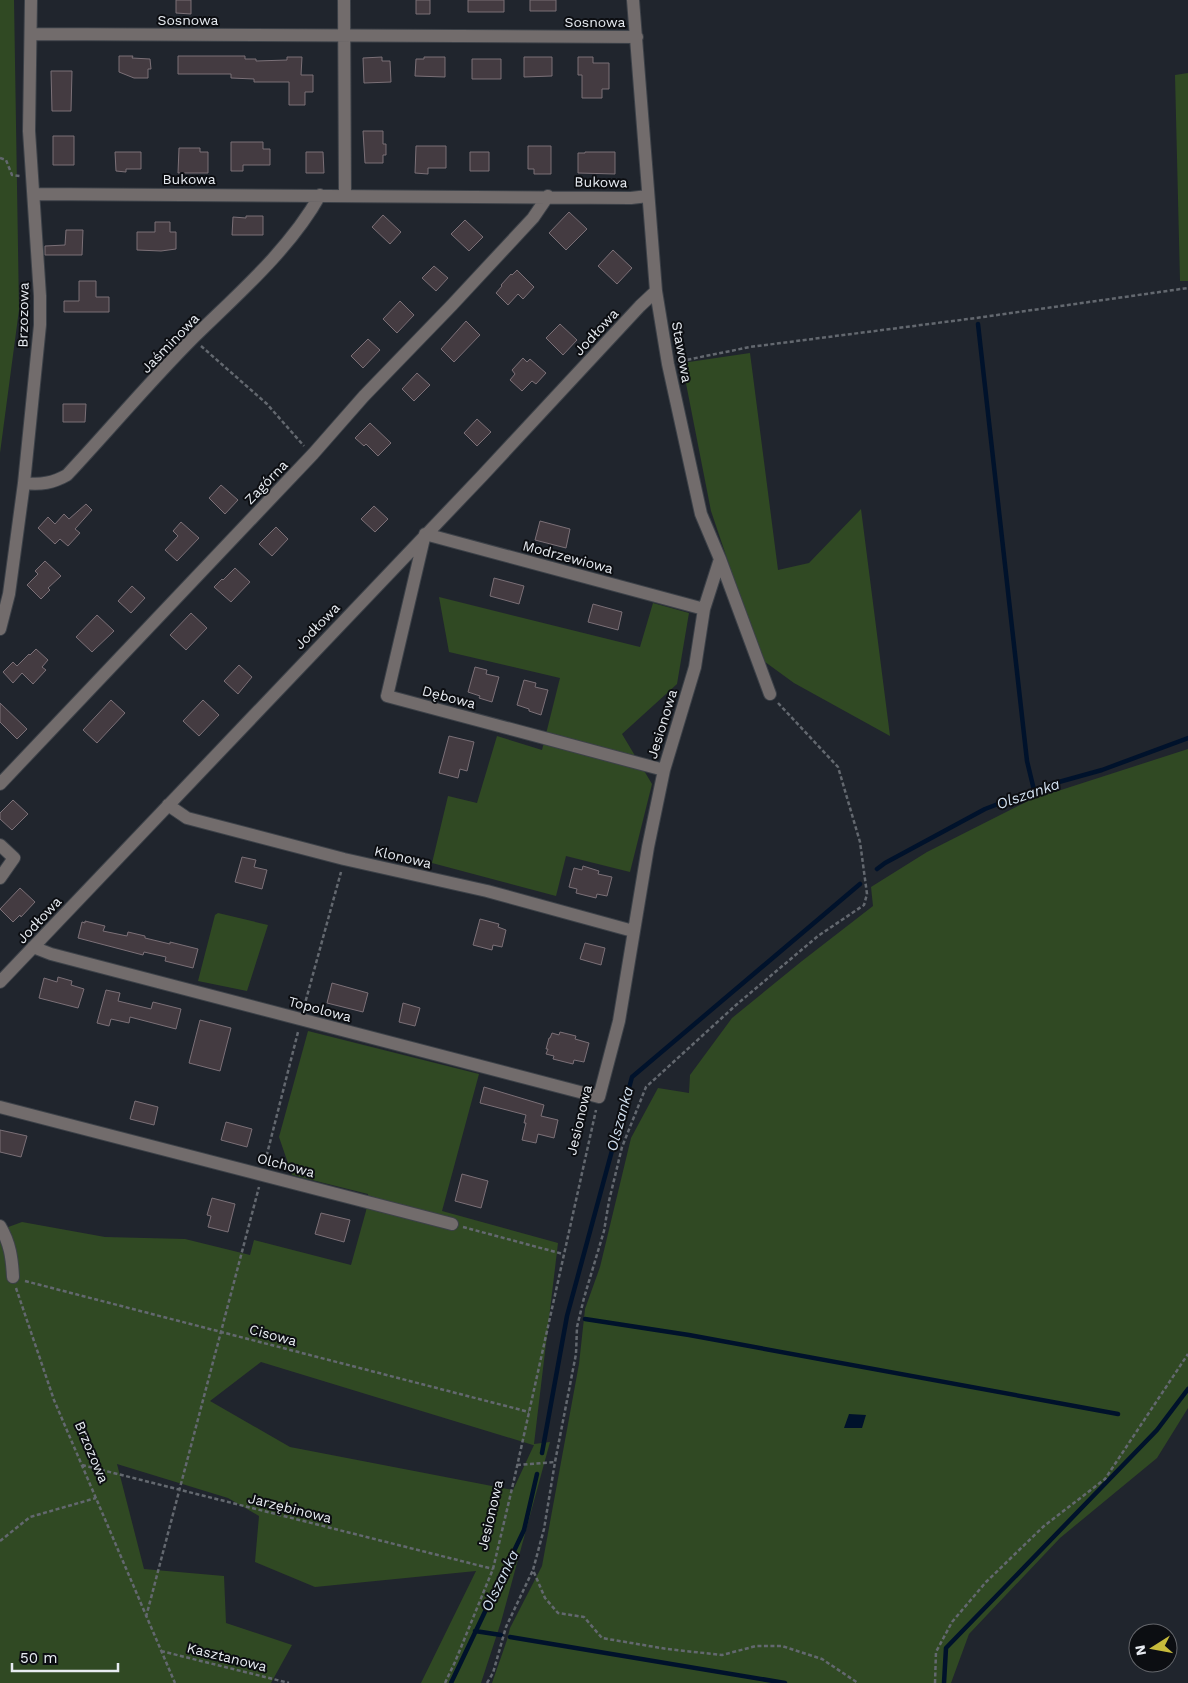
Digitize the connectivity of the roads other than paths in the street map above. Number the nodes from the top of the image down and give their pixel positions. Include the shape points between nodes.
1 (31, 0) edge
2 (344, 0) edge
3 (633, 0) edge
4 (31, 34) junction
5 (344, 35) junction
6 (637, 37) junction
7 (34, 194) junction
8 (320, 195) junction
9 (344, 195) junction
10 (548, 196) junction
11 (648, 196) junction
12 (656, 291) junction
13 (24, 483) junction
14 (425, 534) junction
15 (720, 559) junction
16 (704, 610) junction
17 (0, 629) edge
18 (770, 694) road end
19 (664, 770) junction
20 (0, 784) edge
21 (168, 805) junction
22 (0, 844) edge
23 (0, 878) edge
24 (633, 931) junction
25 (34, 947) junction
26 (0, 982) edge
27 (599, 1096) joint
28 (0, 1107) edge
29 (452, 1224) road end
30 (0, 1226) edge
31 (13, 1277) road end

1 - 4 street, Brzozowa
2 - 5 street
3 - 6 street, Stawowa
4 - 5 street, Sosnowa
4 - 7 street, Brzozowa via 29,131
5 - 6 street, Sosnowa
5 - 9 street
6 - 11 street, Stawowa
7 - 8 street, Bukowa
7 - 13 street, Brzozowa via 40,325
8 - 9 street, Bukowa
8 - 13 street, Jaśminowa via 308,216 278,252 193,338 67,475 40,484
9 - 10 street, Bukowa
10 - 11 street, Bukowa
10 - 20 street, Zagórna via 527,224 313,454
11 - 12 street, Stawowa
12 - 14 street, Jodłowa
12 - 15 street, Stawowa via 668,364 701,514
13 - 17 street, Brzozowa via 9,594
14 - 16 street, Modrzewiowa
14 - 19 street, Dębowa via 387,696
14 - 21 street, Jodłowa
15 - 16 street, Jesionowa
15 - 18 street, Stawowa
16 - 19 street, Jesionowa via 695,667
19 - 24 street, Jesionowa
21 - 24 street, Klonowa via 187,818 344,859 487,891
21 - 25 street, Jodłowa
22 - 23 street via 14,858
24 - 27 street, Jesionowa via 619,1021
25 - 26 street, Jodłowa
25 - 27 street, Topolowa
28 - 29 street, Olchowa
30 - 31 street via 7,1239

